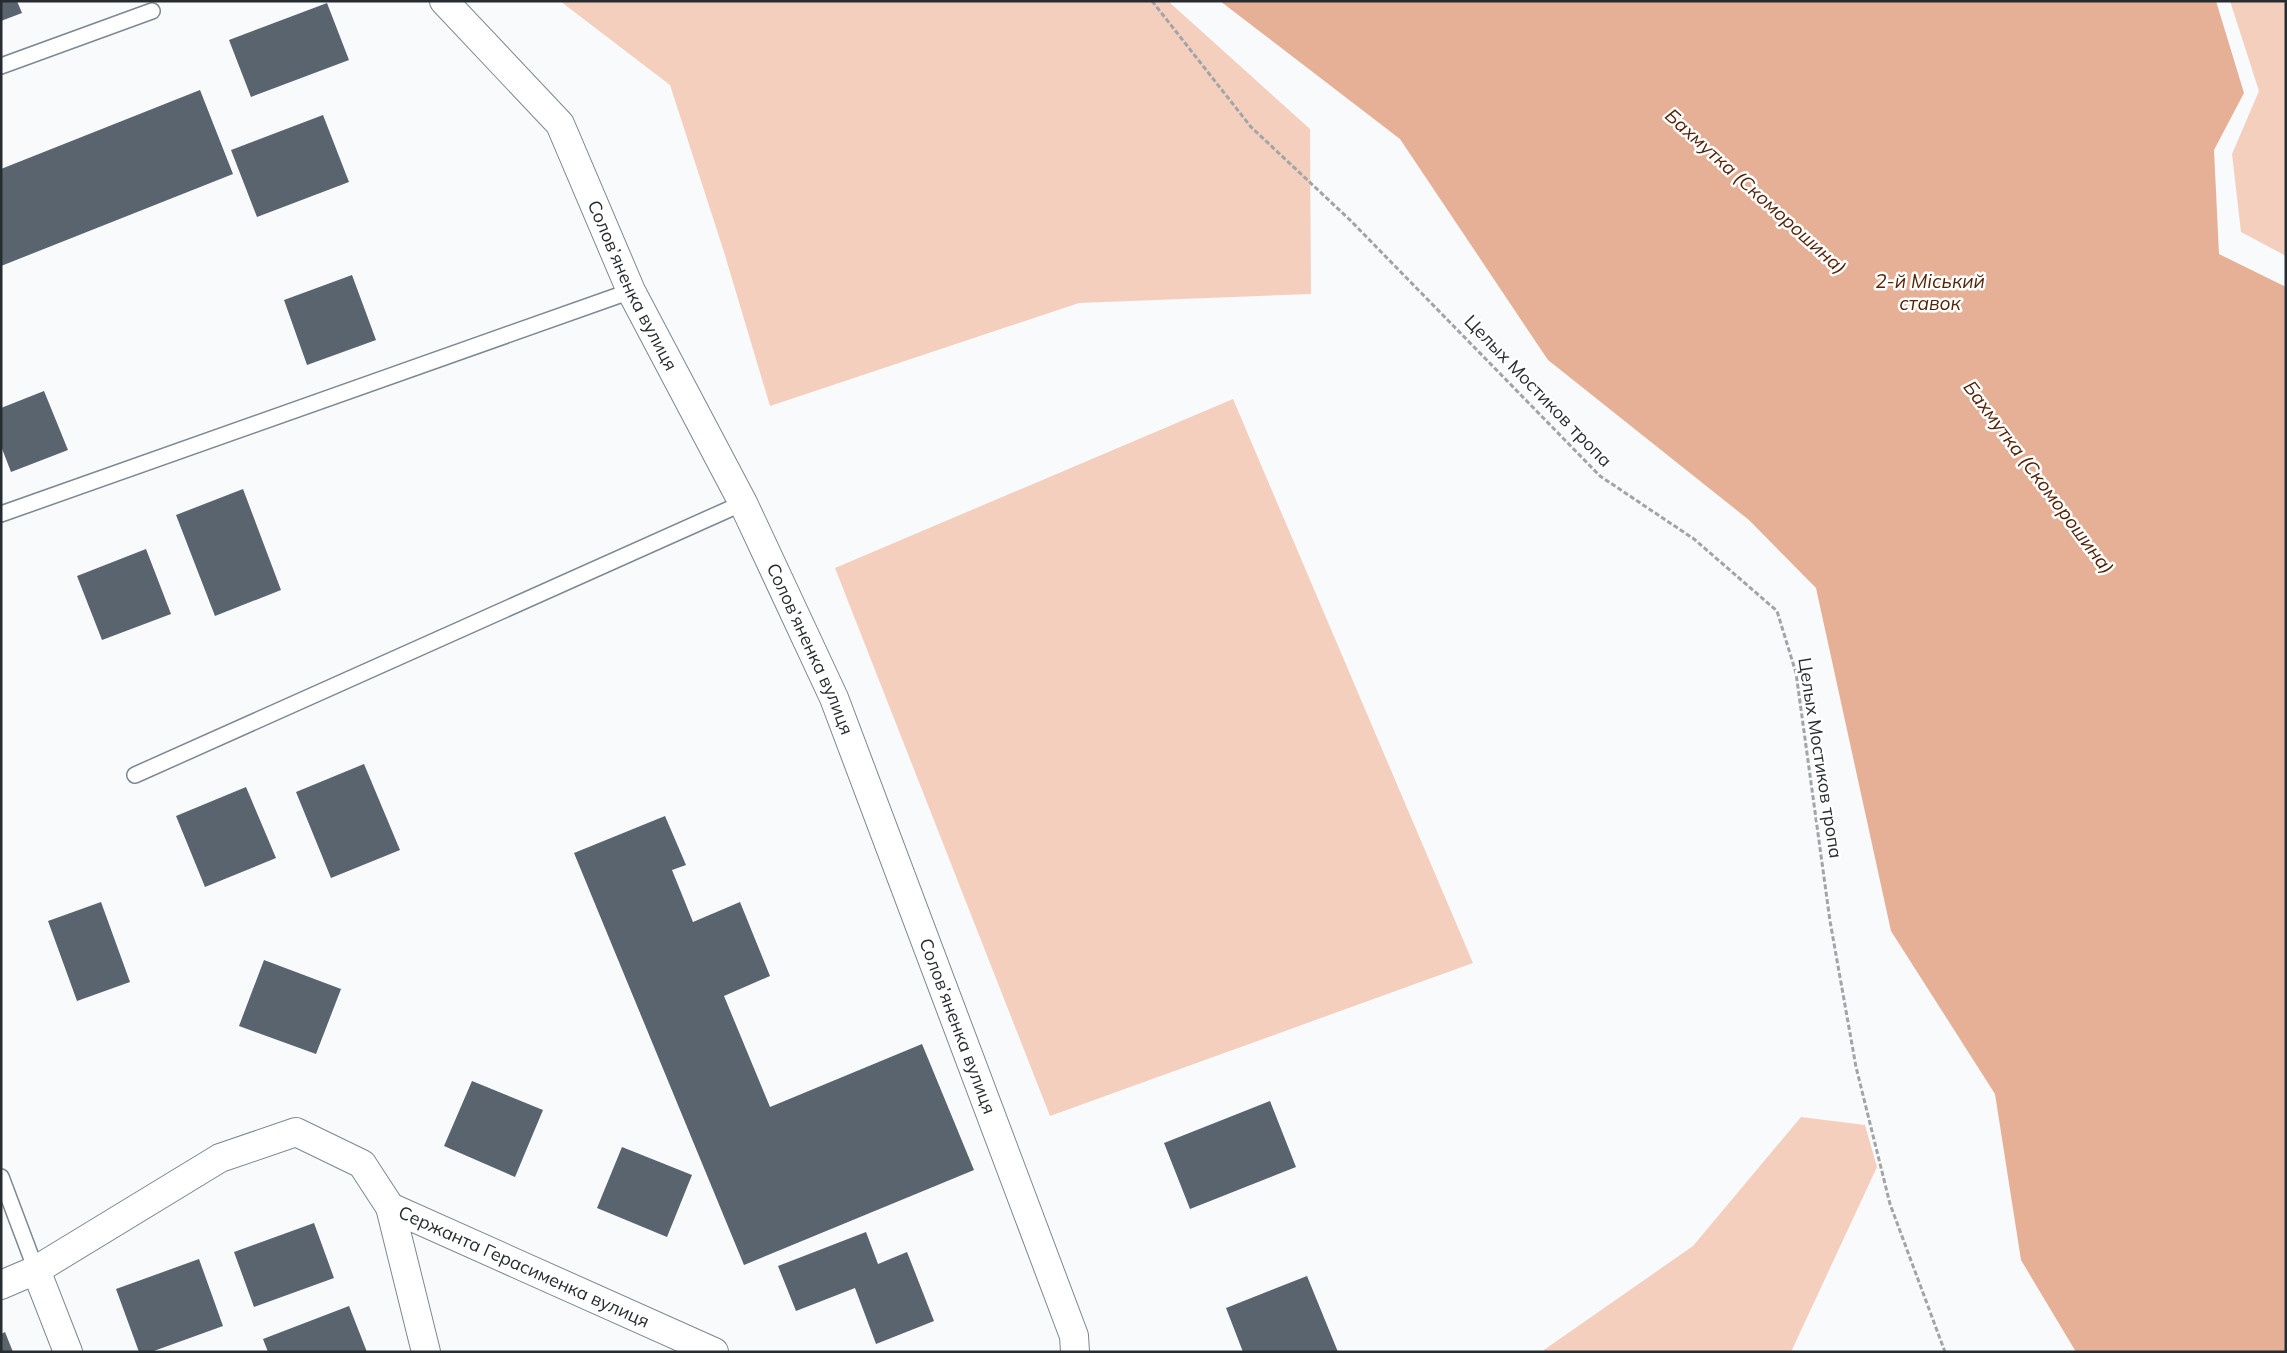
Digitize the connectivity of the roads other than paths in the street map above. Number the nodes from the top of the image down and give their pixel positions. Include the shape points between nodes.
1 (444, 1) edge
2 (152, 12) dead end
3 (1, 66) edge
4 (631, 291) junction
5 (743, 503) junction
6 (1, 514) edge
7 (135, 775) dead end
8 (1, 1177) edge
9 (390, 1207) junction
10 (36, 1270) junction
11 (1, 1285) edge
12 (68, 1352) edge
13 (426, 1352) edge
14 (714, 1352) edge
15 (1075, 1352) edge

1 - 4 street, Солов’яненка вулиця via 560,124
2 - 3 lane
4 - 5 street, Солов’яненка вулиця
4 - 6 lane
5 - 7 lane
5 - 15 street, Солов’яненка вулиця via 834,698 1074,1336
8 - 10 lane
9 - 10 street via 362,1164 296,1132 220,1158
9 - 13 street, Сержанта Герасименка вулиця
9 - 14 street, Сержанта Герасименка вулиця
10 - 11 street
10 - 12 street

